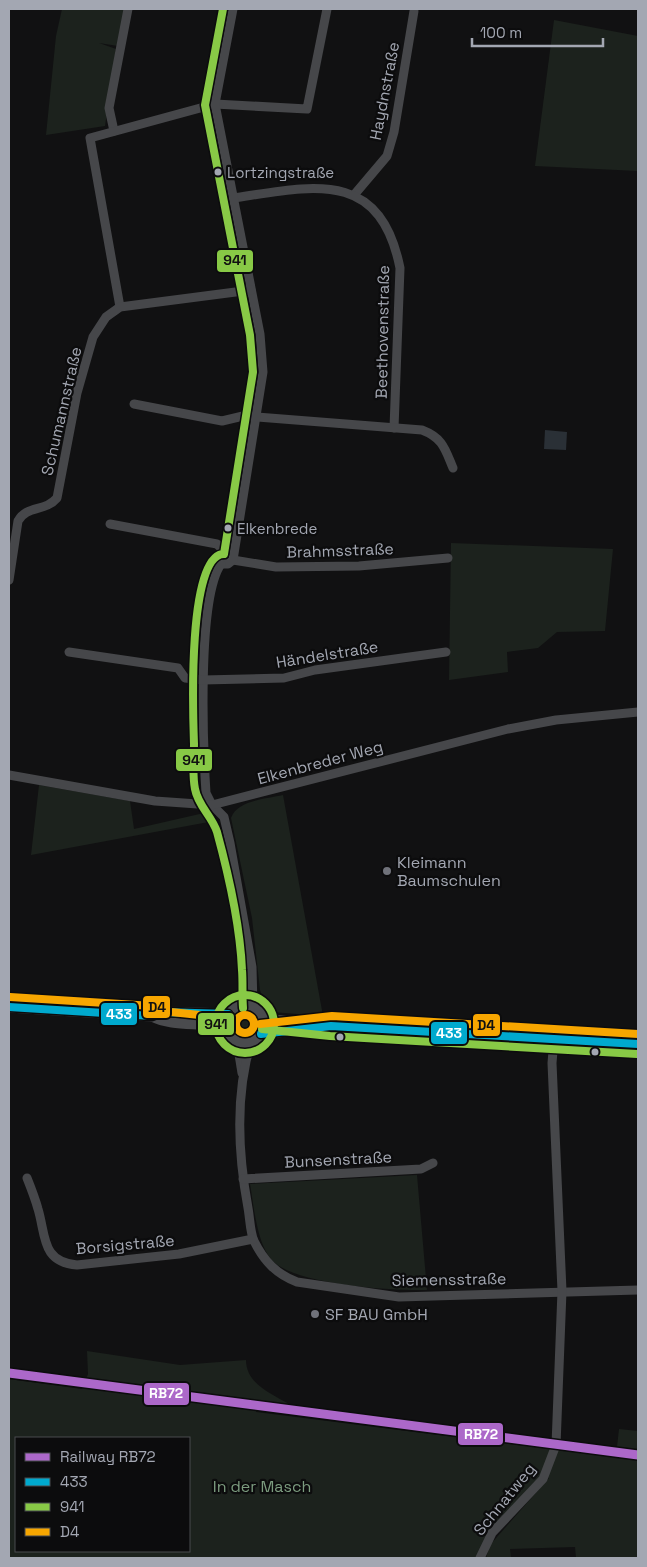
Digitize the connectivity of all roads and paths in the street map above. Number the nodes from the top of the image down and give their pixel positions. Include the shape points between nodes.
1 (128, 9) edge
2 (233, 9) edge
3 (327, 9) edge
4 (414, 11) dead end
5 (215, 104) junction
6 (114, 130) junction
7 (354, 196) junction
8 (234, 198) junction
9 (252, 290) junction
10 (120, 307) junction
11 (134, 404) dead end
12 (256, 418) junction
13 (394, 428) junction
14 (453, 468) dead end
15 (110, 524) dead end
16 (221, 548) junction
17 (234, 550) junction
18 (448, 558) dead end
19 (233, 560) junction
20 (221, 564) junction
21 (9, 580) edge
22 (69, 652) dead end
23 (446, 652) dead end
24 (203, 680) junction
25 (638, 712) edge
26 (9, 775) edge
27 (212, 805) junction
28 (249, 958) junction
29 (239, 1006) junction
30 (9, 1007) edge
31 (253, 1007) junction
32 (228, 1014) junction
33 (152, 1016) junction
34 (263, 1019) junction
35 (331, 1026) junction
36 (226, 1028) junction
37 (261, 1034) junction
38 (554, 1039) junction
39 (237, 1042) junction
40 (251, 1042) junction
41 (638, 1044) edge
42 (242, 1073) junction
43 (433, 1163) dead end
44 (27, 1178) dead end
45 (243, 1179) junction
46 (253, 1239) junction
47 (638, 1290) edge
48 (562, 1291) junction
49 (480, 1558) edge

1 - 6 street via 109,108
2 - 5 street
3 - 5 street via 307,109
4 - 7 street, Haydnstraße via 387,156
5 - 6 street
5 - 8 street
6 - 10 street via 90,138
7 - 8 street, Beethovenstraße via 332,188 305,187
7 - 13 street, Beethovenstraße via 380,215 396,244 400,268
8 - 9 street
9 - 10 street
9 - 12 street via 263,354
10 - 21 street, Schumannstraße via 100,324 93,337 77,393 57,498 50,506 29,510 18,521
11 - 12 street via 222,420 243,416
12 - 13 street
12 - 17 street
13 - 14 street via 422,430 434,435 445,449
15 - 16 street via 217,544
16 - 17 street
16 - 20 street via 218,557
17 - 19 street
18 - 19 street, Brahmsstraße via 359,566 276,567
19 - 20 street
20 - 24 street via 214,578 208,612
22 - 24 street, Händelstraße via 178,668 185,678
23 - 24 street, Händelstraße via 315,670 284,678
24 - 27 street via 206,793
25 - 27 street, Elkenbreder Weg via 556,720 508,729
26 - 27 street, Elkenbreder Weg via 155,801
27 - 28 street via 224,817
28 - 29 street
28 - 31 street
29 - 31 main road
29 - 32 main road
30 - 33 main road
31 - 34 main road
32 - 33 main road via 162,1012
32 - 36 main road
33 - 36 main road via 161,1021 213,1024
34 - 35 main road
34 - 37 main road
35 - 37 main road
35 - 38 main road
36 - 39 main road
37 - 40 main road
38 - 41 main road
38 - 48 street, Schnatweg
39 - 40 main road
39 - 42 street, Siemensstraße
40 - 42 street, Siemensstraße
42 - 45 street, Siemensstraße
43 - 45 street, Bunsenstraße via 421,1169
44 - 46 street, Borsigstraße via 46,1244 65,1264 179,1254
45 - 46 street, Siemensstraße
46 - 48 street, Siemensstraße via 272,1268 281,1276 297,1282 399,1297
47 - 48 street, Siemensstraße
48 - 49 street, Schnatweg via 554,1455 543,1479 492,1533

